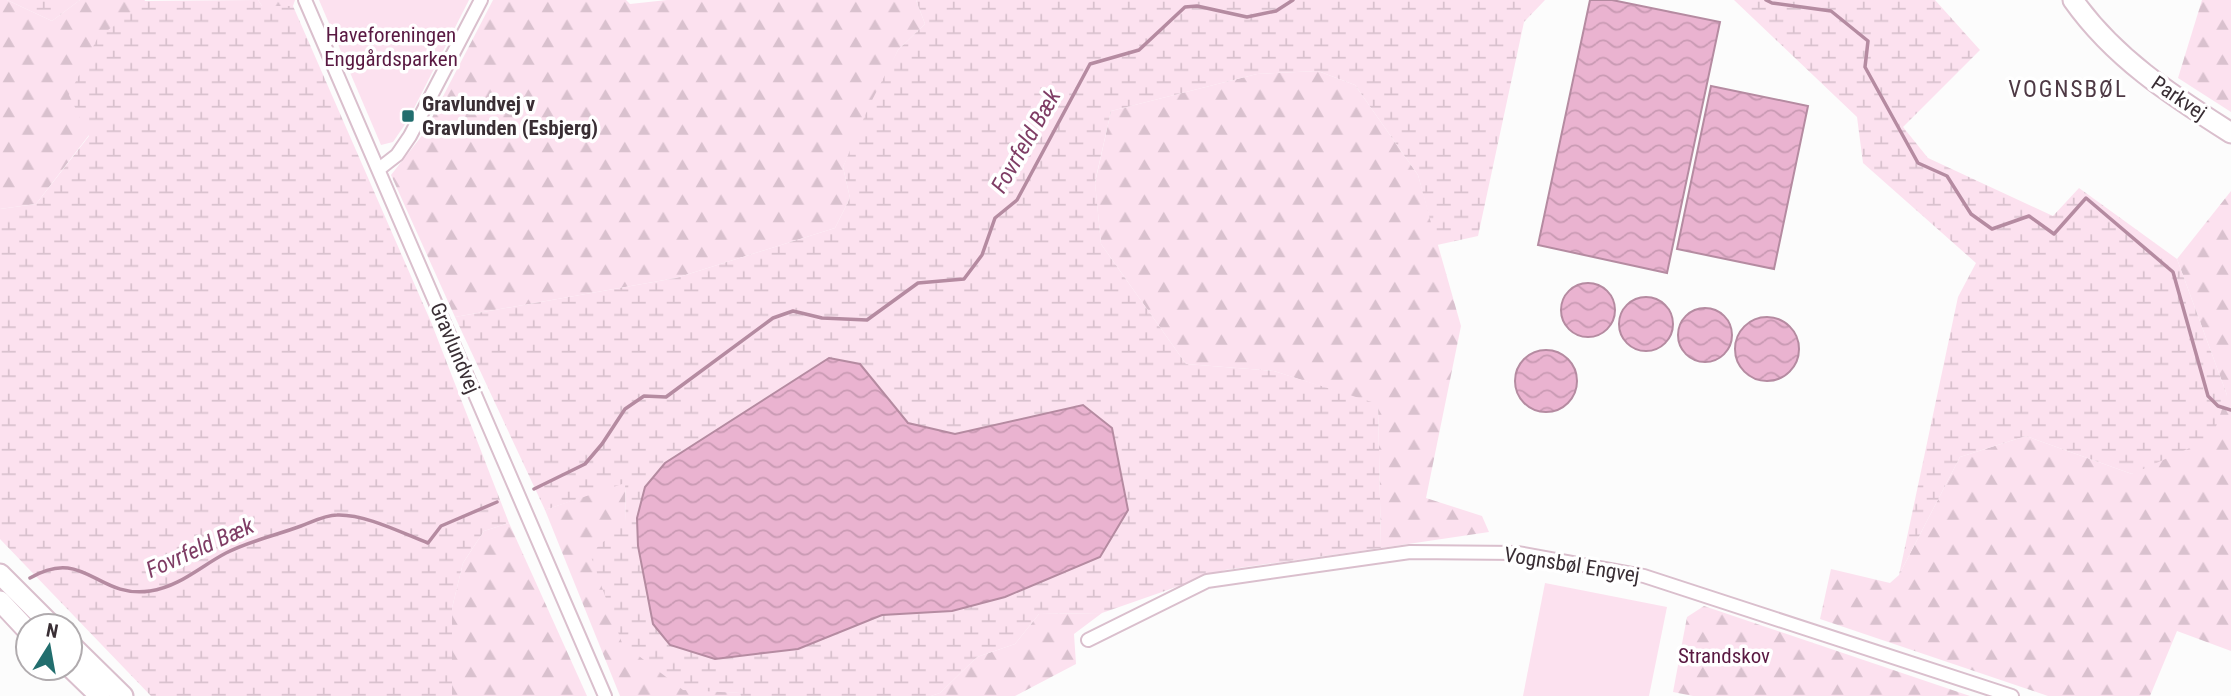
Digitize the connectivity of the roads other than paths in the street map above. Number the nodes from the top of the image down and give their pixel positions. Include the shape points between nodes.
1 (305, 0) edge
2 (481, 0) edge
3 (2073, 0) edge
4 (2231, 132) edge
5 (379, 169) junction
6 (0, 574) edge
7 (0, 600) edge
8 (38, 612) edge
9 (14, 614) edge
10 (1088, 640) dead end
11 (84, 658) edge
12 (84, 681) edge
13 (72, 682) edge
14 (83, 696) edge
15 (100, 696) edge
16 (123, 696) edge
17 (605, 696) edge
18 (2012, 696) edge

1 - 5 street, Gravlundvej
2 - 5 street via 410,136 397,155
3 - 4 main road, Parkvej via 2124,58 2164,90
5 - 17 street, Gravlundvej
6 - 8 main road
7 - 9 main road
10 - 18 street, Vognsbøl Engvej via 1207,581 1410,552 1518,553 1644,576
11 - 16 main road
12 - 15 main road
13 - 14 main road

